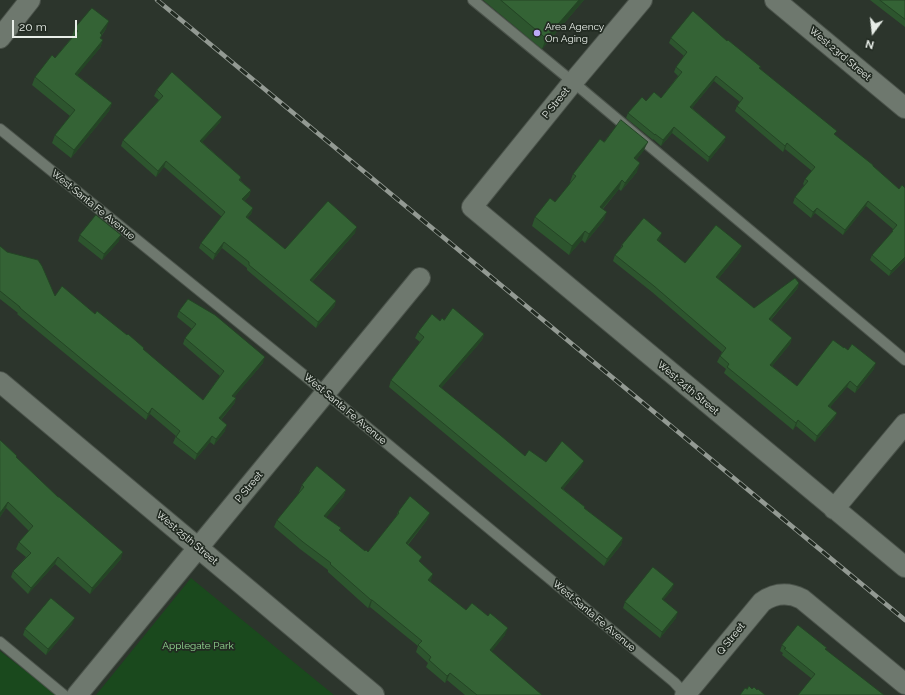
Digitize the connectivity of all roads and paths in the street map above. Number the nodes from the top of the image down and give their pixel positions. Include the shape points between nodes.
1 (30, 0) edge
2 (472, 0) edge
3 (642, 0) edge
4 (775, 0) edge
5 (0, 38) edge
6 (573, 82) junction
7 (905, 108) edge
8 (0, 129) edge
9 (472, 208) joint
10 (420, 278) dead end
11 (905, 360) edge
12 (0, 382) edge
13 (326, 393) junction
14 (905, 424) edge
15 (834, 509) junction
16 (199, 547) junction
17 (905, 567) edge
18 (0, 642) edge
19 (905, 684) edge
20 (64, 695) edge
21 (78, 695) edge
22 (374, 695) edge
23 (686, 695) edge

1 - 5 street
2 - 6 lane
3 - 6 street, P Street
4 - 7 street, West 23rd Street
6 - 9 street, P Street
6 - 11 lane
8 - 13 lane, West Santa Fe Avenue
9 - 15 street, West 24th Street
10 - 13 street, P Street
12 - 16 street, West 25th Street
13 - 16 street, P Street
13 - 23 lane, West Santa Fe Avenue via 674,682
14 - 15 street
15 - 17 street, West 24th Street
16 - 21 street, P Street
16 - 22 street, West 25th Street
18 - 20 lane
19 - 23 street, Q Street via 807,602 796,596 784,594 772,596 762,602

